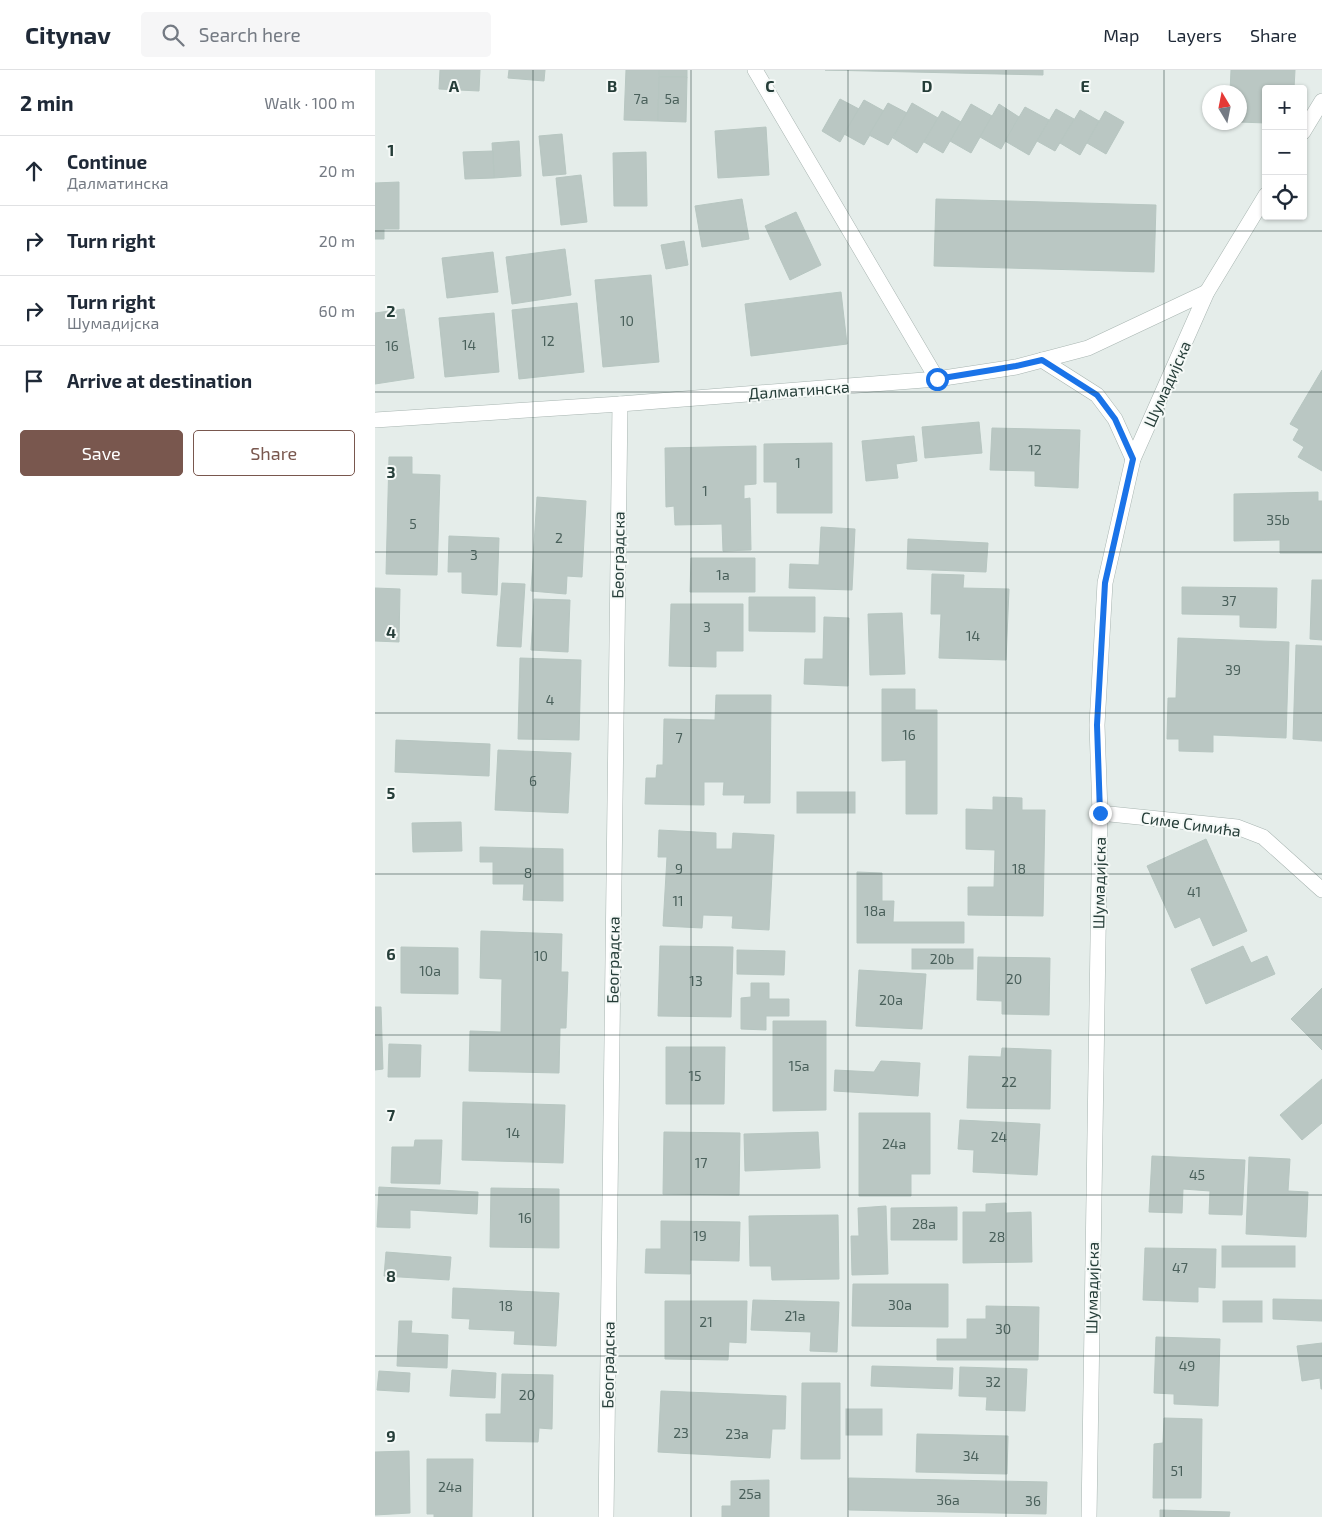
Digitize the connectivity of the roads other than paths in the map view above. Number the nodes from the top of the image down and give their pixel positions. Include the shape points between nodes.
1 (755, 70) edge
2 (1322, 101) edge
3 (1304, 130) edge
4 (1262, 202) edge
5 (1207, 292) junction
6 (1042, 360) junction
7 (937, 379) junction
8 (620, 404) junction
9 (375, 420) edge
10 (1133, 459) junction
11 (1100, 813) junction
12 (1322, 890) edge
13 (606, 1517) edge
14 (1089, 1517) edge

1 - 7 street
2 - 3 street
4 - 5 street, Шумадијска
5 - 6 street, Далматинска via 1088,348
5 - 10 street, Шумадијска
6 - 7 street, Далматинска
6 - 10 street via 1097,395 1115,419
7 - 8 street, Далматинска
8 - 9 street, Далматинска
8 - 13 street, Београдска
10 - 11 street, Шумадијска via 1105,583 1097,725
11 - 12 street, Симе Симића via 1237,827 1263,837
11 - 14 street, Шумадијска

